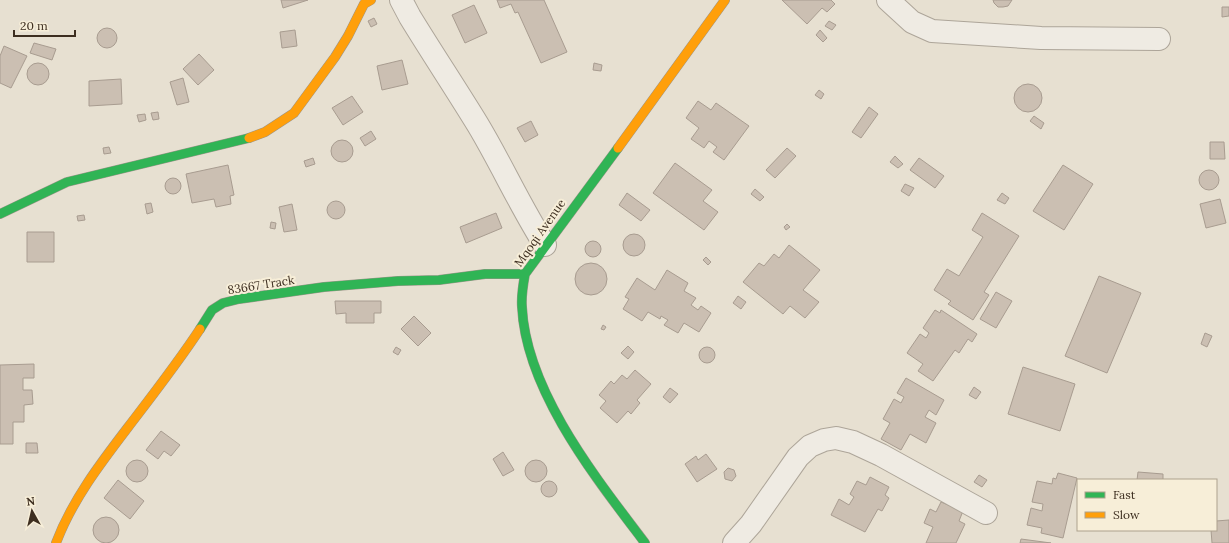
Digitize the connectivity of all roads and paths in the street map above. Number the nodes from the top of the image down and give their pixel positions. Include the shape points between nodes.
1 (371, 0) edge
2 (401, 0) edge
3 (724, 0) edge
4 (888, 0) edge
5 (1159, 39) dead end
6 (0, 214) edge
7 (545, 245) junction
8 (525, 274) junction
9 (986, 513) dead end
10 (56, 543) edge
11 (645, 543) edge
12 (734, 543) edge

1 - 6 street via 364,4 335,57 294,113 265,132 242,140 67,182
2 - 7 street via 478,125
3 - 7 street, Mqoqi Avenue via 660,91
4 - 5 street via 912,22 932,31 1040,38
7 - 8 street, Mqoqi Avenue
8 - 10 street, 83667 Track via 485,274 324,288 222,303 212,310 178,362 99,465 64,522
8 - 11 street, Mqoqi Avenue via 522,290 524,322 538,377 556,415 577,449
9 - 12 street via 853,442 836,438 810,446 798,457 751,524

